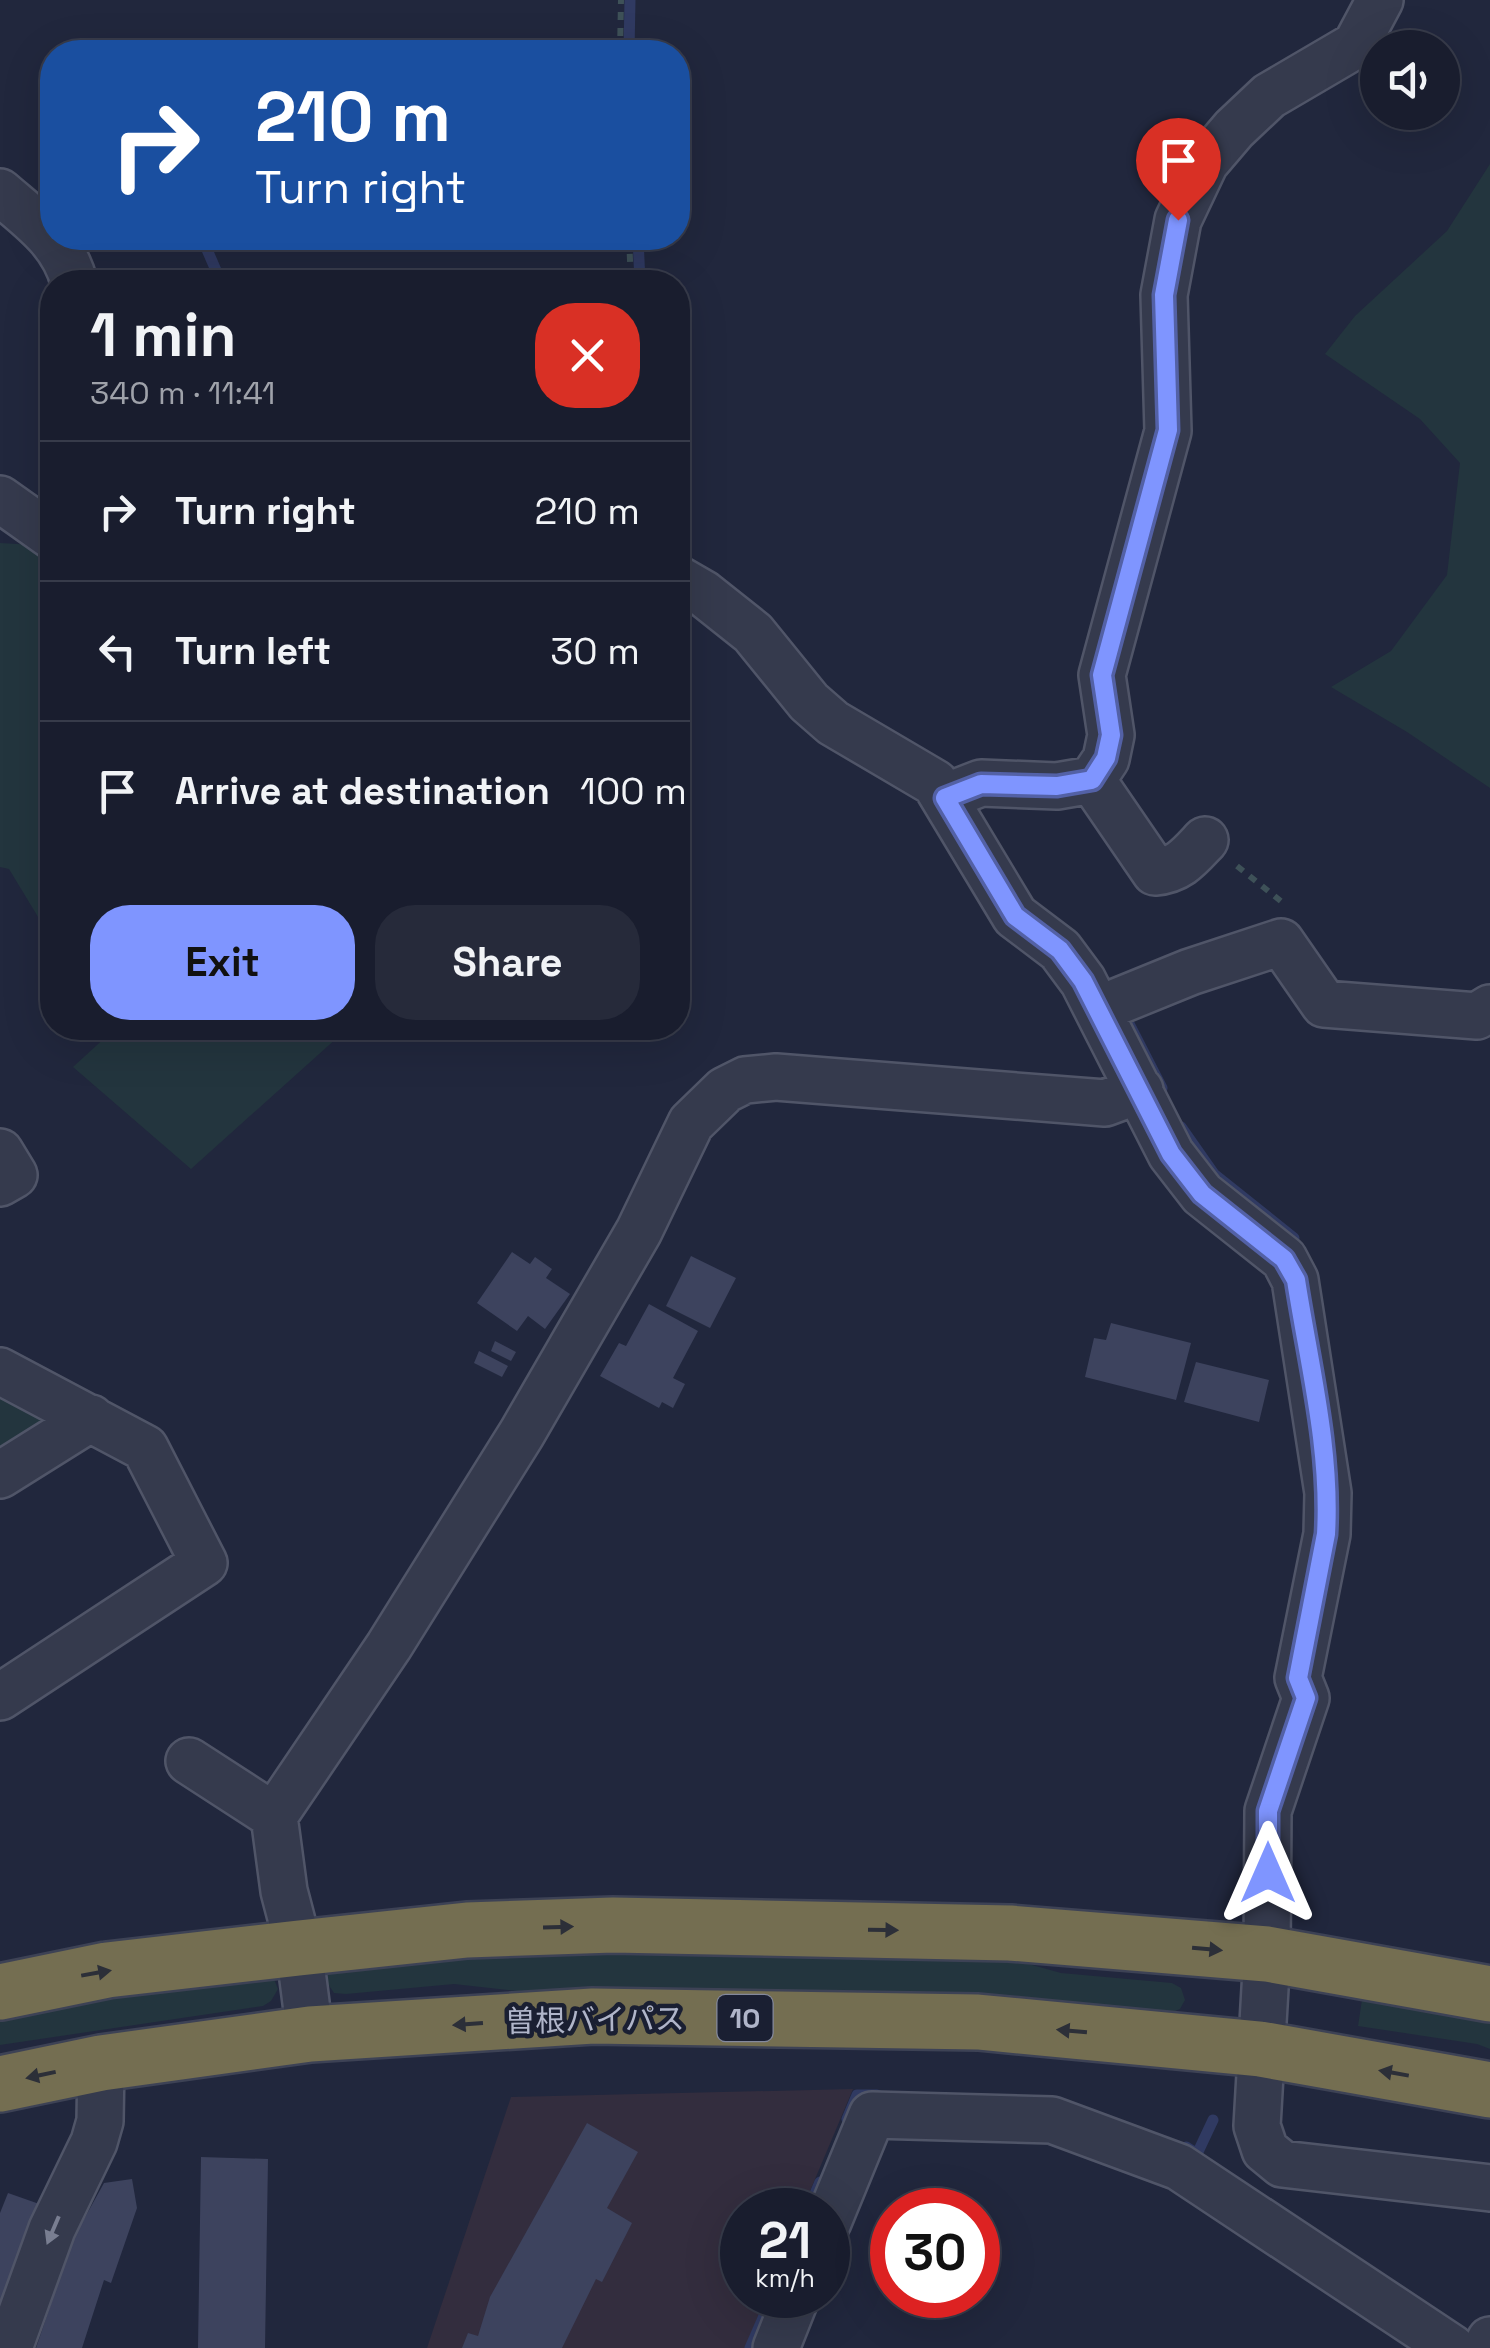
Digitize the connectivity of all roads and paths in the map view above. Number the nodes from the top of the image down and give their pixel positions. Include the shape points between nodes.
1 (621, 0) edge
2 (1380, 0) edge
3 (620, 40) edge
4 (0, 192) edge
5 (40, 227) edge
6 (0, 499) edge
7 (40, 527) edge
8 (690, 586) edge
9 (1092, 780) junction
10 (945, 798) junction
11 (1204, 840) joint
12 (1283, 923) junction
13 (1109, 1005) junction
14 (1490, 1008) edge
15 (1140, 1090) junction
16 (0, 1152) edge
17 (0, 1183) edge
18 (0, 1371) edge
19 (91, 1418) junction
20 (0, 1476) edge
21 (0, 1697) edge
22 (189, 1760) dead end
23 (274, 1816) junction
24 (300, 1948) junction
25 (1268, 1954) junction
26 (0, 1992) edge
27 (1490, 1994) edge
28 (310, 2034) junction
29 (1260, 2049) junction
30 (101, 2063) junction
31 (0, 2084) edge
32 (1490, 2090) edge
33 (842, 2188) edge
34 (1490, 2188) edge
35 (788, 2318) edge
36 (1490, 2340) edge
37 (10, 2348) edge
38 (776, 2348) edge
39 (1452, 2348) edge
40 (1487, 2348) edge

1 - 3 path
2 - 9 street via 1356,45 1269,96 1234,129 1206,163 1178,220 1164,295 1168,430 1102,675 1111,735
4 - 5 street
6 - 7 street
8 - 10 street via 753,633 833,723 935,783
9 - 10 street via 981,784
9 - 11 street via 1155,872 1185,862
10 - 13 street via 1015,916 1060,950
11 - 12 path
12 - 13 street
12 - 14 street via 1324,1004 1477,1016
13 - 15 street
15 - 23 street via 1105,1103 776,1077 724,1090 691,1123 639,1231 522,1434
15 - 25 street via 1171,1154 1202,1194 1284,1259 1296,1280 1326,1465 1326,1534 1298,1678 1306,1698 1268,1811
16 - 17 street via 14,1175
18 - 19 street
19 - 20 street
19 - 21 street via 145,1448 204,1563
22 - 23 street
23 - 24 street
24 -> 25 highway via 467,1930 613,1925 1010,1933
26 -> 24 highway via 106,1970
24 - 28 street
25 - 27 highway
25 - 29 street
29 -> 28 highway, 曽根バイパス / 10 via 978,2022 593,2016
28 - 30 highway, 曽根バイパス / 10
32 -> 29 highway, 曽根バイパス / 10
29 - 34 street via 1258,2126 1265,2150 1282,2164
30 -> 31 highway, 曽根バイパス / 10
30 -> 37 street via 94,2142 52,2229
33 - 39 street via 872,2115 1052,2120 1179,2167
35 - 38 street
36 - 40 street

